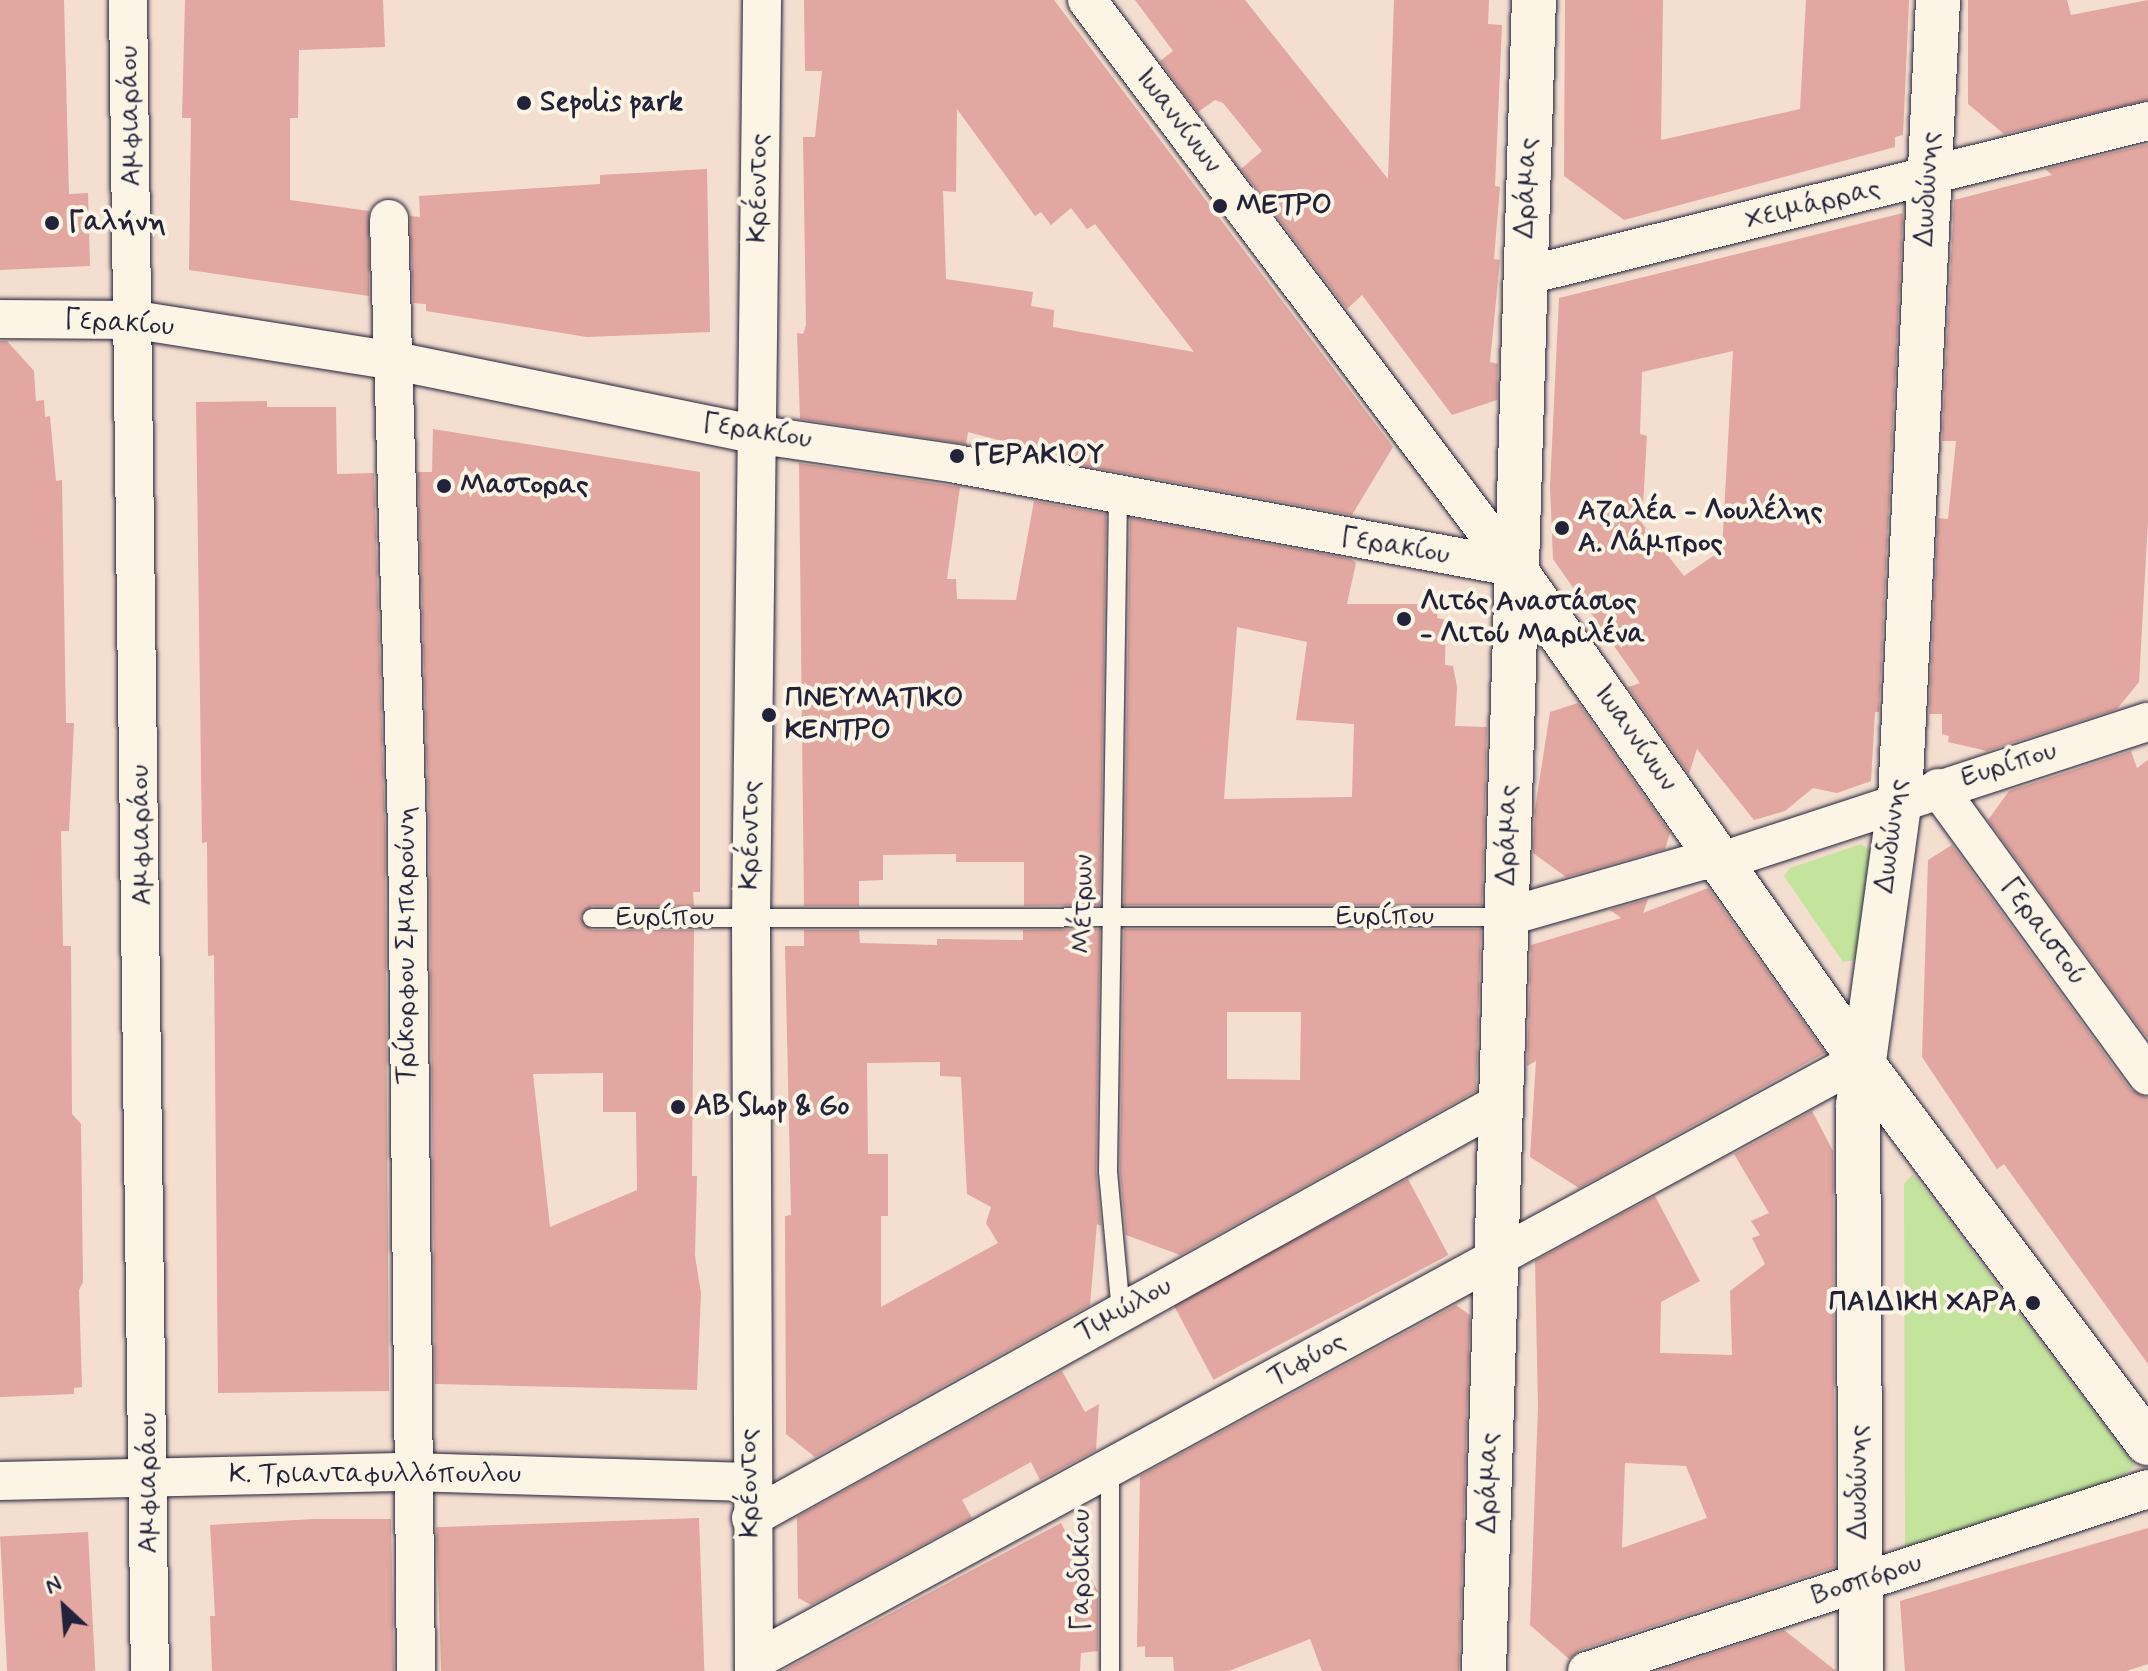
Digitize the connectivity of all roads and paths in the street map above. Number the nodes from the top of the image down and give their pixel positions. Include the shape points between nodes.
1 (128, 0) edge
2 (762, 0) edge
3 (1087, 0) edge
4 (1534, 0) edge
5 (1938, 0) edge
6 (2148, 121) edge
7 (1929, 176) junction
8 (389, 219) dead end
9 (1524, 276) junction
10 (0, 319) edge
11 (136, 320) junction
12 (395, 361) junction
13 (754, 434) junction
14 (1118, 497) junction
15 (1513, 567) junction
16 (2148, 722) edge
17 (1919, 794) junction
18 (1722, 861) junction
19 (1112, 917) junction
20 (1506, 917) junction
21 (592, 918) dead end
22 (751, 918) junction
23 (1860, 1060) junction
24 (2148, 1076) edge
25 (1498, 1104) junction
26 (1495, 1255) junction
27 (1121, 1311) junction
28 (2148, 1443) edge
29 (1110, 1470) junction
30 (410, 1472) junction
31 (150, 1475) junction
32 (0, 1481) edge
33 (2148, 1489) edge
34 (750, 1500) junction
35 (1860, 1583) junction
36 (754, 1666) edge
37 (150, 1671) edge
38 (416, 1671) edge
39 (1110, 1671) edge
40 (1484, 1671) edge
41 (1587, 1671) edge
42 (1861, 1671) edge

1 - 11 street, Αμφιαράου
2 - 13 street, Κρέοντος
3 - 15 street, Ιωαννίνων
4 - 9 street, Δράμας
5 - 7 street, Δωδώνης
6 - 7 street, Χειμάρρας
7 - 9 street, Χειμάρρας
7 - 17 street, Δωδώνης
8 - 12 street, Τρίκορφου Σμπαρούνη
9 - 15 street, Δράμας
10 - 11 street, Γερακίου
11 - 12 street, Γερακίου
11 - 31 street, Αμφιαράου
12 - 13 street, Γερακίου
12 - 30 street, Τρίκορφου Σμπαρούνη via 407,828
13 - 14 street, Γερακίου via 956,464
13 - 22 street, Κρέοντος
14 - 15 street, Γερακίου
14 - 19 lane, Μέτρων
15 - 18 street, Ιωαννίνων
15 - 20 street, Δράμας
16 - 17 street, Ευρίπου
17 - 18 street, Ευρίπου
17 - 23 street, Δωδώνης
17 - 24 street, Γεραιστού
18 - 20 street, Ευρίπου via 1701,861
18 - 23 street, Ιωαννίνων
19 - 20 lane, Ευρίπου
19 - 22 lane, Ευρίπου
19 - 27 lane, Μέτρων via 1108,1172
20 - 25 street, Δράμας
21 - 22 lane, Ευρίπου
22 - 34 street, Κρέοντος
23 - 26 street, Τιφύος
23 - 28 street, Ιωαννίνων
23 - 35 street, Δωδώνης
25 - 26 street, Δράμας
25 - 27 street, Τιμώλου
26 - 29 street, Τιφύος
26 - 40 street, Δράμας
27 - 34 street, Τιμώλου
29 - 36 street, Τιφύος
29 - 39 lane, Γαρδικίου
30 - 31 street, Κ. Τριανταφυλλόπουλου
30 - 34 street, Κ. Τριανταφυλλόπουλου
30 - 38 street, Τρίκορφου Σμπαρούνη
31 - 32 street, Κ. Τριανταφυλλόπουλου
31 - 37 street, Αμφιαράου
33 - 35 street, Βοσπόρου
34 - 36 street, Κρέοντος
35 - 41 street, Βοσπόρου
35 - 42 street, Δωδώνης

